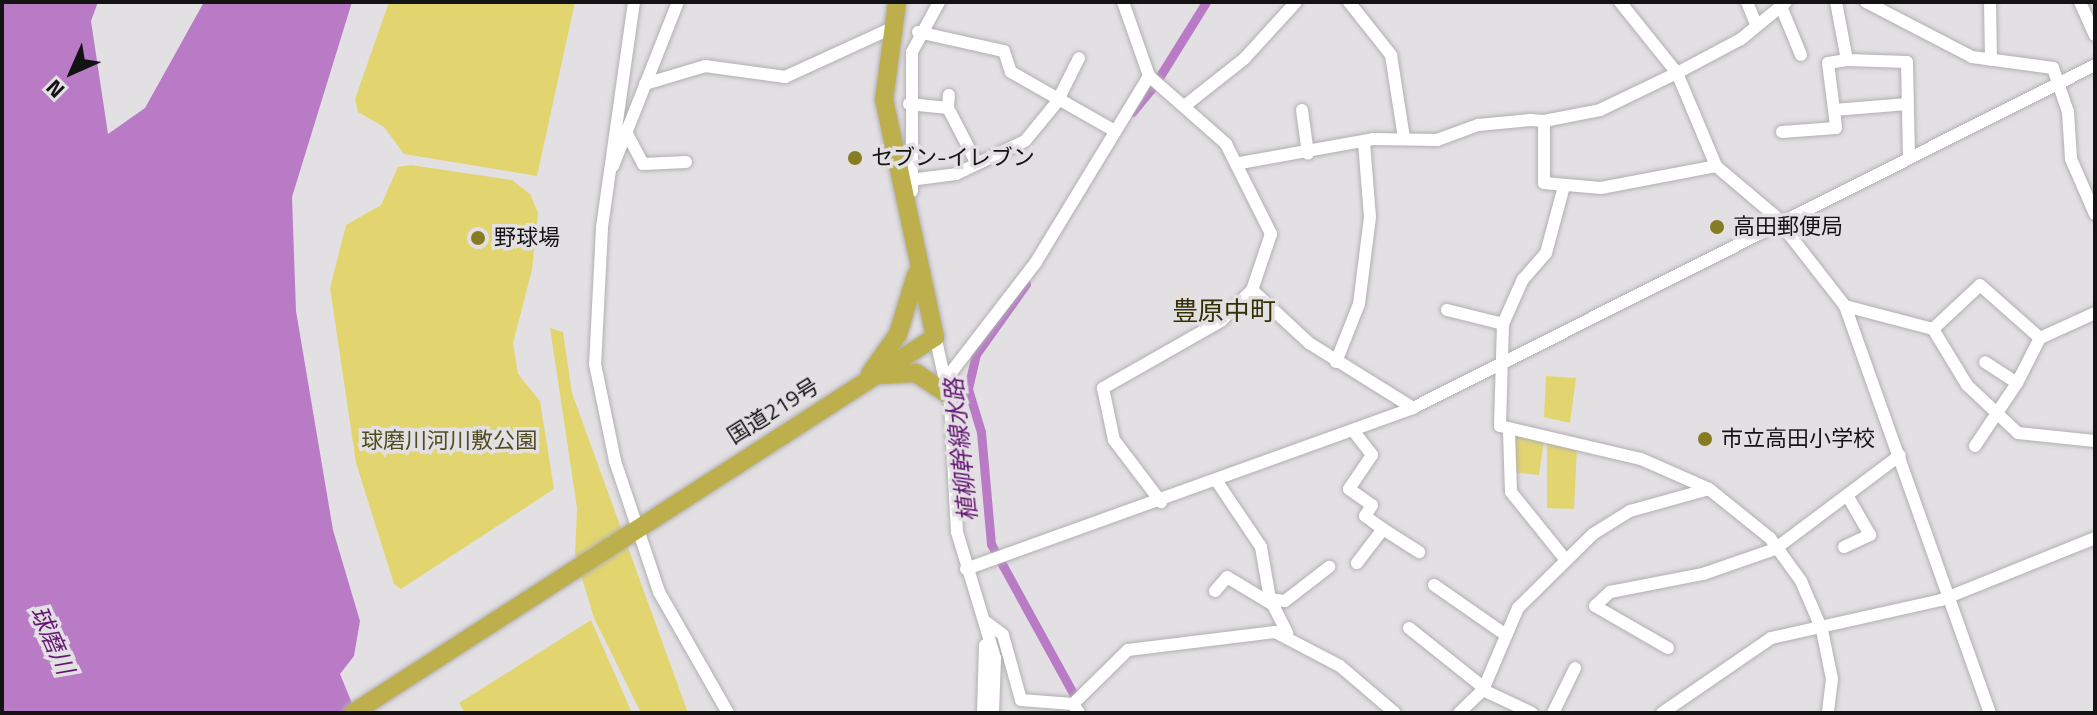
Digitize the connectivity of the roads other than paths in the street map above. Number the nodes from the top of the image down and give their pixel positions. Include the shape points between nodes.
1 (634, 2) edge
2 (678, 2) edge
3 (897, 2) edge
4 (939, 2) edge
5 (1123, 2) edge
6 (1296, 2) edge
7 (1349, 2) edge
8 (1620, 2) edge
9 (1747, 2) edge
10 (1835, 2) edge
11 (1866, 2) edge
12 (1990, 2) edge
13 (2080, 2) edge
14 (1783, 3) edge
15 (1756, 24) junction
16 (892, 28) junction
17 (918, 32) junction
18 (2095, 35) edge
19 (1801, 55) dead end
20 (1079, 58) dead end
21 (1847, 60) junction
22 (1991, 60) junction
23 (2092, 66) edge
24 (1677, 73) junction
25 (1149, 76) junction
26 (2095, 81) edge
27 (645, 84) junction
28 (2058, 84) junction
29 (1057, 102) junction
30 (909, 104) junction
31 (1187, 104) junction
32 (1908, 104) junction
33 (1302, 110) dead end
34 (1834, 110) junction
35 (1544, 121) junction
36 (625, 130) junction
37 (1115, 131) junction
38 (1782, 132) dead end
39 (1404, 138) junction
40 (1364, 142) junction
41 (1308, 154) junction
42 (1909, 157) junction
43 (975, 160) junction
44 (686, 162) dead end
45 (1240, 163) junction
46 (1716, 166) junction
47 (608, 177) junction
48 (910, 180) junction
49 (1564, 186) junction
50 (2095, 214) edge
51 (1778, 223) junction
52 (917, 268) junction
53 (1252, 290) junction
54 (1845, 306) junction
55 (1447, 310) dead end
56 (2095, 313) edge
57 (1503, 324) junction
58 (1933, 329) junction
59 (935, 337) junction
60 (2040, 338) junction
61 (1336, 362) junction
62 (1985, 362) dead end
63 (1499, 365) junction
64 (866, 379) junction
65 (2017, 383) junction
66 (948, 387) junction
67 (1413, 408) junction
68 (1997, 416) junction
69 (1509, 432) junction
70 (1355, 433) junction
71 (2095, 441) edge
72 (1975, 446) dead end
73 (1900, 455) junction
74 (1218, 483) junction
75 (1709, 489) junction
76 (1847, 495) junction
77 (1161, 502) junction
78 (640, 525) junction
79 (1383, 529) junction
80 (2095, 538) edge
81 (1844, 547) dead end
82 (1775, 549) junction
83 (1419, 552) dead end
84 (1565, 559) junction
85 (1357, 563) dead end
86 (1329, 567) dead end
87 (966, 569) junction
88 (1434, 585) dead end
89 (1215, 591) dead end
90 (1947, 598) junction
91 (977, 600) junction
92 (1271, 601) junction
93 (986, 622) junction
94 (1820, 625) junction
95 (1409, 628) dead end
96 (1287, 633) junction
97 (1506, 635) junction
98 (1668, 648) dead end
99 (1575, 668) dead end
100 (1483, 688) junction
101 (1076, 708) edge
102 (353, 713) edge
103 (728, 713) edge
104 (983, 713) edge
105 (993, 713) edge
106 (1395, 713) edge
107 (1459, 713) edge
108 (1532, 713) edge
109 (1553, 713) edge
110 (1662, 713) edge
111 (1828, 713) edge
112 (1990, 713) edge

1 - 47 street
2 - 27 street
3 - 16 highway
4 - 17 street
5 - 25 street
6 - 31 street via 1244,59
7 - 39 street via 1391,55
8 - 24 street
9 - 15 street
10 - 21 street
11 - 22 street
12 - 22 street
13 - 18 street
14 - 15 street
14 - 19 street
15 - 24 street
16 - 27 street via 785,77 705,66
16 - 52 highway via 884,100
17 - 29 street via 1004,51 1011,72
17 - 30 street
20 - 29 street
21 - 32 street via 1907,62
21 - 34 street via 1828,63
22 - 28 street via 2050,66
23 - 26 street
23 - 28 street
24 - 35 street via 1600,110
24 - 46 street
25 - 31 street
25 - 37 street
27 - 36 street
28 - 42 street
28 - 50 street via 2071,159
29 - 37 street
29 - 43 street via 1025,141
30 - 43 street via 948,102
30 - 48 street
31 - 45 street
32 - 34 street
32 - 42 street
33 - 41 street
34 - 38 street via 1836,128
35 - 39 street via 1478,125 1437,140
35 - 49 street via 1541,178
36 - 44 street via 643,164
36 - 47 street
37 - 66 street via 1036,262
39 - 40 street
40 - 41 street
40 - 61 street via 1370,217 1359,304
41 - 45 street
42 - 51 street
43 - 48 street via 956,174
45 - 53 street via 1271,234
46 - 49 street via 1601,188
46 - 51 street
47 - 78 street via 595,364 615,461
48 - 59 street
49 - 57 street via 1546,253 1523,279
51 - 54 street
51 - 63 street
52 - 59 highway
52 - 64 highway via 898,334
53 - 61 street
53 - 77 street via 1217,324 1103,388 1114,440
54 - 58 street
54 - 73 street
55 - 57 street
56 - 60 street
57 - 63 street
58 - 60 street via 1980,285
58 - 68 street via 1967,385
59 - 64 highway, 国道219号
59 - 66 street
60 - 65 street
61 - 67 street
62 - 65 street
63 - 67 street
63 - 69 street via 1500,426
64 - 66 highway via 916,373
64 - 78 highway, 国道219号
65 - 68 street
66 - 87 street via 957,532
67 - 70 street
68 - 71 street via 2026,436
68 - 72 street
69 - 75 street via 1641,459
69 - 84 street via 1511,492
70 - 74 street
70 - 79 street via 1372,455 1349,489 1372,505 1365,516
73 - 76 street
73 - 90 street
74 - 77 street
74 - 92 street via 1261,547
75 - 82 street
75 - 84 street via 1630,511
76 - 81 street via 1870,535
76 - 82 street
77 - 87 street
78 - 102 highway, 国道219号
78 - 103 street via 659,592
79 - 83 street
79 - 85 street
80 - 90 street
82 - 94 street via 1801,581
82 - 98 street via 1703,574 1610,592 1595,606
84 - 97 street via 1518,608
86 - 92 street via 1285,601
87 - 91 street
88 - 97 street
89 - 92 street via 1227,577
90 - 94 street
90 - 112 street
91 - 93 street
91 - 104 street via 987,666
92 - 96 street
93 - 101 street via 1003,635 1021,700
93 - 105 street via 995,658
94 - 110 street via 1771,638
94 - 111 street via 1832,679
95 - 100 street
96 - 101 street via 1128,650
96 - 106 street
97 - 100 street
99 - 109 street
100 - 107 street
100 - 108 street

